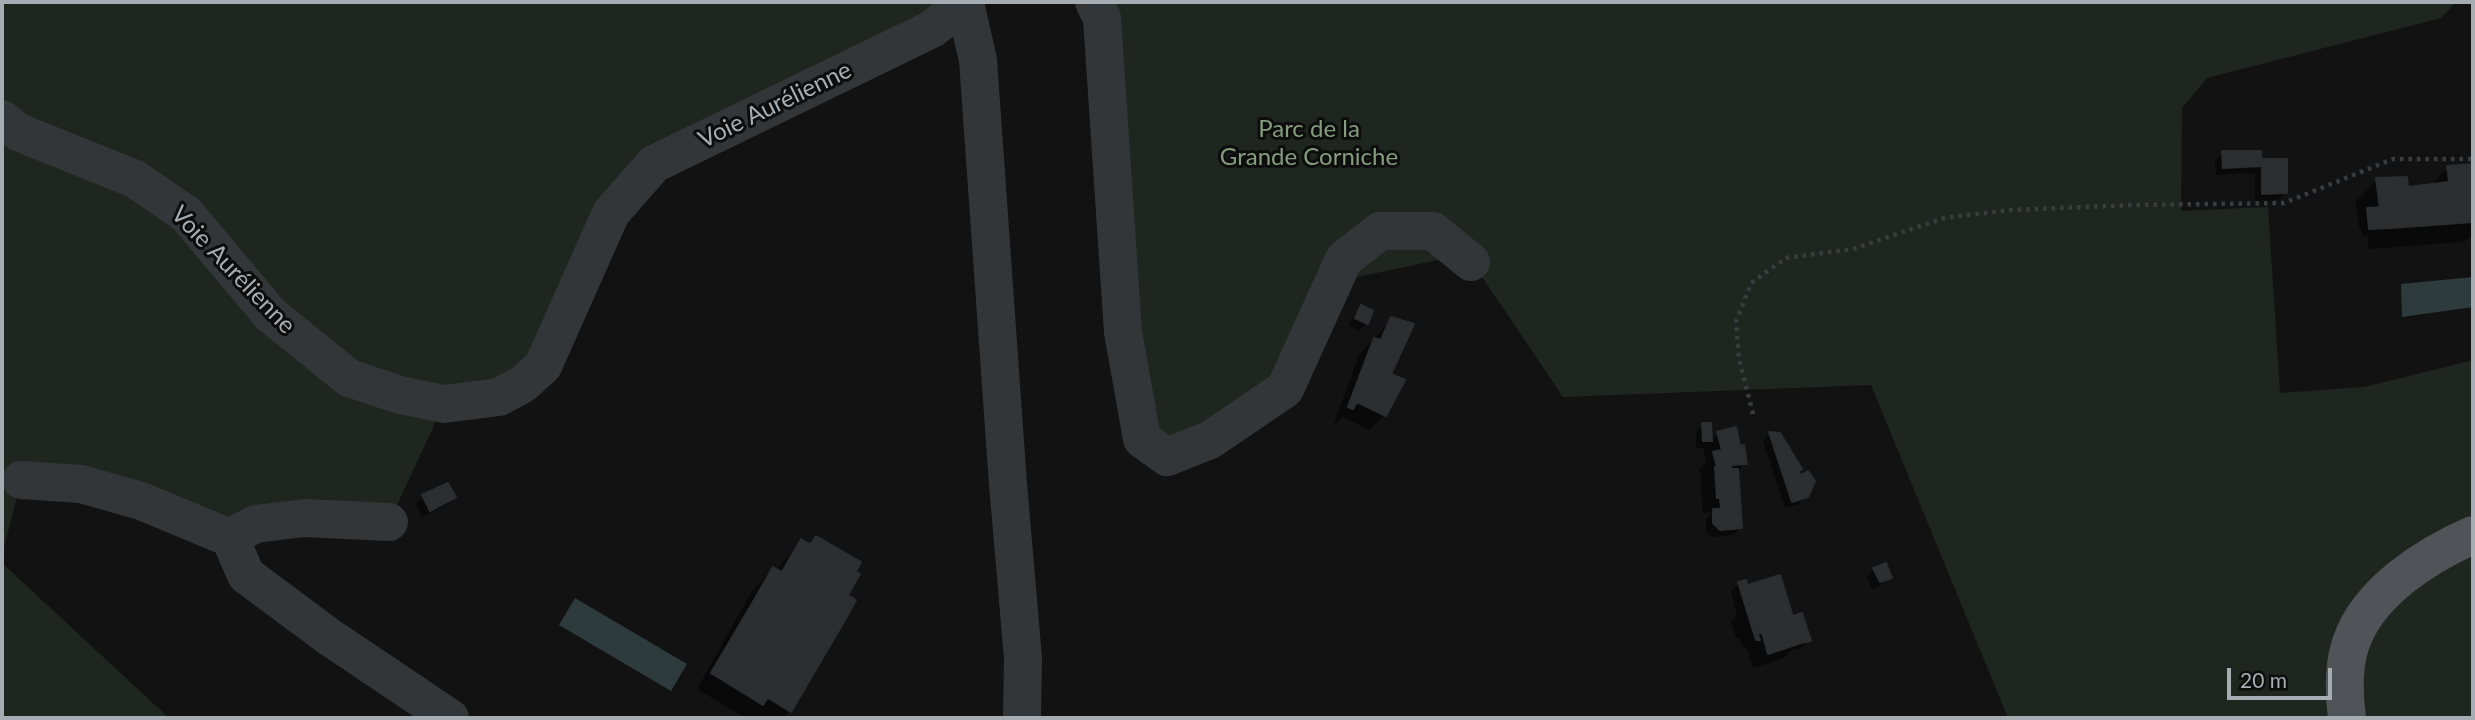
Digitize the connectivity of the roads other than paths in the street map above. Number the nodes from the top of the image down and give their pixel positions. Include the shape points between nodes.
1 (1094, 2) edge
2 (965, 3) edge
3 (2, 119) edge
4 (1471, 262) dead end
5 (21, 480) dead end
6 (389, 522) dead end
7 (2473, 535) edge
8 (230, 538) junction
9 (450, 718) edge
10 (1022, 718) edge
11 (2347, 718) edge

1 - 4 street via 1102,19 1123,332 1142,439 1167,457 1210,440 1285,389 1344,259 1380,231 1433,231
2 - 3 street, Voie Aurélienne via 932,29 654,164 611,213 543,366 499,397 444,404 400,396 349,378 271,315 186,214 135,179 18,132
2 - 10 street via 978,60 1023,659
5 - 8 street via 81,484 141,501
6 - 8 street via 304,518 255,524
7 - 11 main road via 2409,571 2364,619 2351,643 2346,668
8 - 9 street via 246,575

